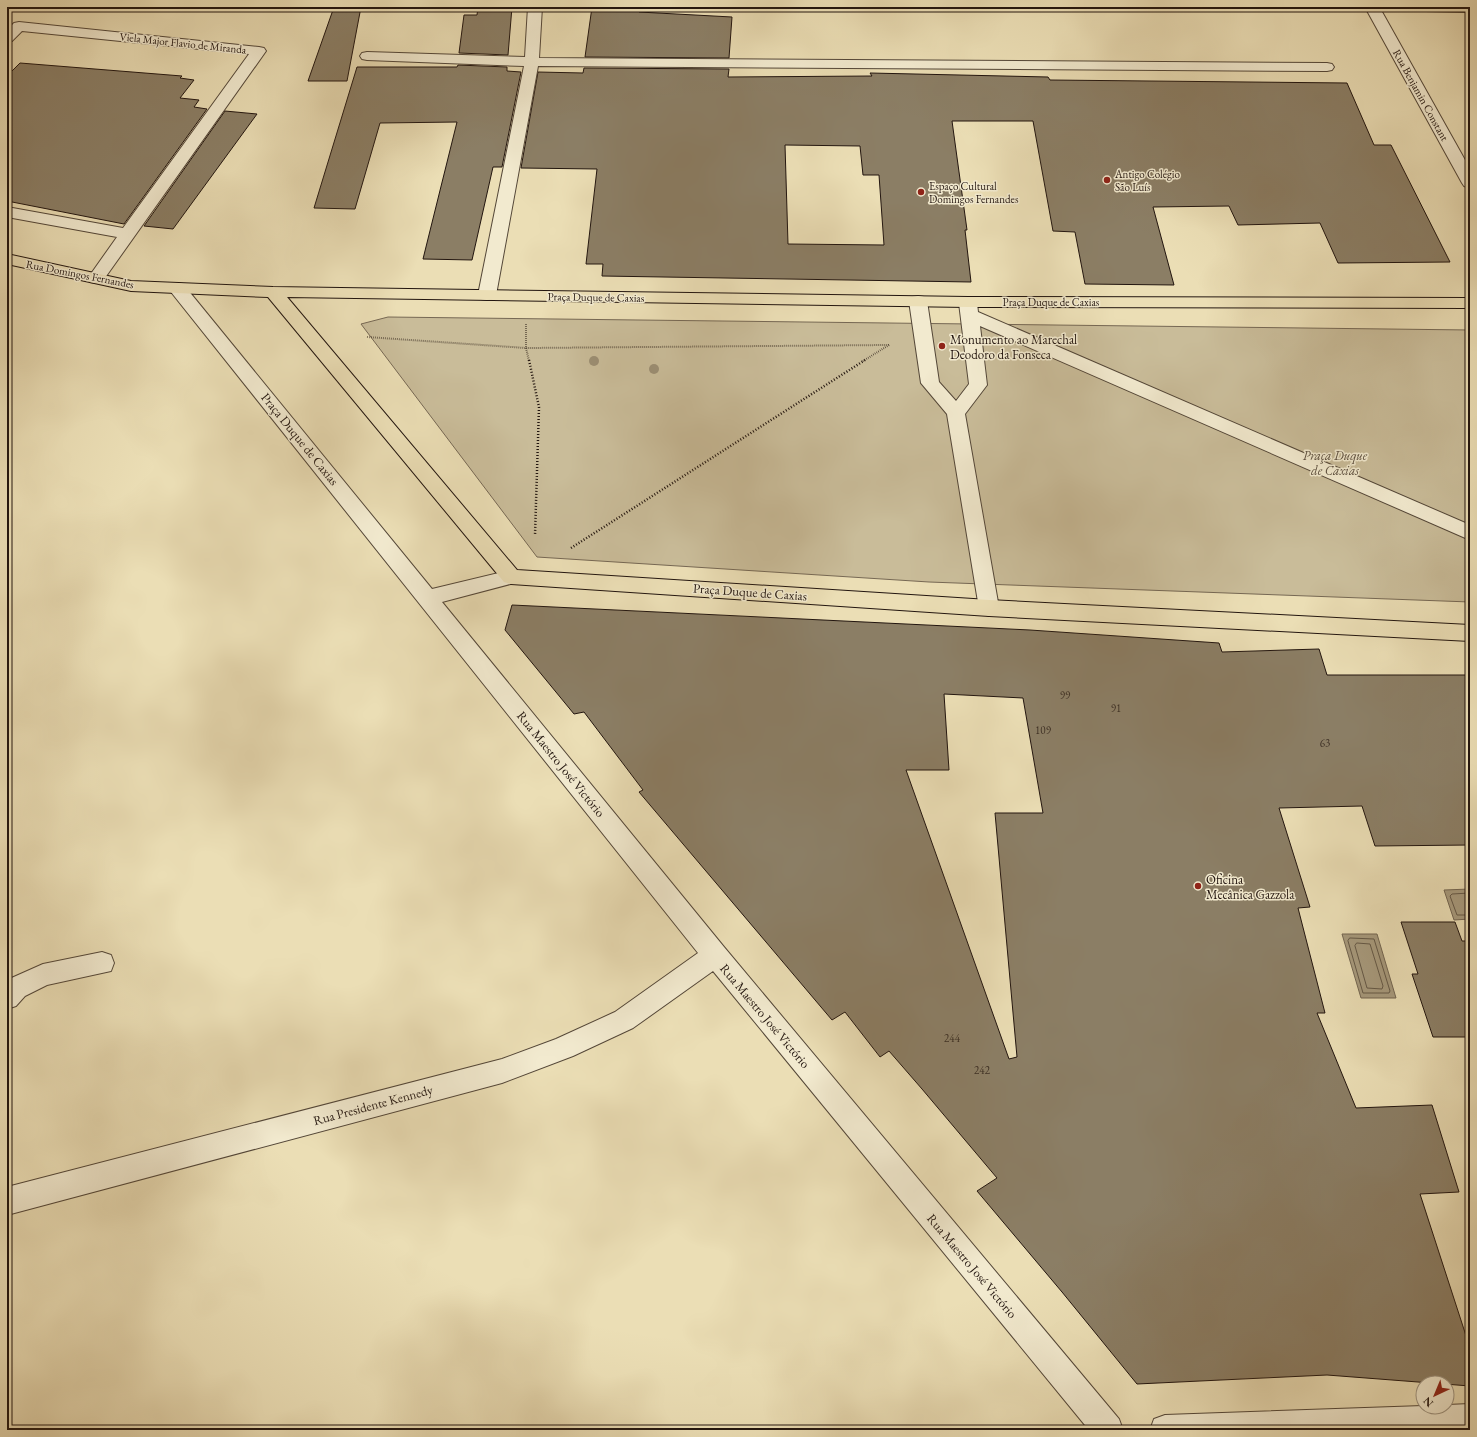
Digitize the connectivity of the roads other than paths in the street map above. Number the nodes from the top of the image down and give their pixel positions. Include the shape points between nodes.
1 (535, 7) edge
2 (1372, 7) edge
3 (1384, 7) edge
4 (1470, 8) edge
5 (7, 38) edge
6 (367, 56) dead end
7 (532, 62) junction
8 (1326, 67) dead end
9 (1470, 183) edge
10 (7, 212) edge
11 (127, 234) junction
12 (7, 259) edge
13 (96, 278) junction
14 (178, 288) junction
15 (274, 292) junction
16 (487, 296) junction
17 (918, 301) junction
18 (1470, 303) edge
19 (968, 308) junction
20 (956, 413) junction
21 (1470, 533) edge
22 (511, 577) junction
23 (428, 598) junction
24 (989, 608) junction
25 (1470, 633) edge
26 (715, 955) junction
27 (102, 963) dead end
28 (7, 998) edge
29 (7, 1201) edge
30 (1470, 1418) edge
31 (1108, 1430) edge
32 (1165, 1430) edge

1 - 7 street
2 - 9 street, Rua Benjamin Constant
3 - 4 street
5 - 11 street, Viela Major Flavio de Miranda via 19,26 260,51
6 - 7 street
7 - 8 street
7 - 16 street
10 - 11 street
11 - 13 street, Viela Major Flavio de Miranda
12 - 13 main road, Rua Domingos Fernandes
13 - 14 main road, Rua Domingos Fernandes via 131,286
14 - 15 main road, Praça Duque de Caxias
14 - 23 street, Praça Duque de Caxias
15 - 16 main road, Praça Duque de Caxias
15 - 22 main road
16 - 17 main road, Praça Duque de Caxias
17 - 19 main road, Praça Duque de Caxias
17 - 20 street via 930,383
18 - 19 main road, Praça Duque de Caxias
19 - 20 street via 978,385
19 - 21 street, Praça Duque de Caxias
20 - 24 street
22 - 23 street, Praça Duque de Caxias
22 - 24 main road, Praça Duque de Caxias
23 - 26 street, Rua Maestro José Victório
24 - 25 main road, Praça Duque de Caxias
26 - 29 street, Rua Presidente Kennedy via 624,1020 564,1048 502,1071
26 - 31 street, Rua Maestro José Victório
27 - 28 street via 44,975 16,988
30 - 32 street

